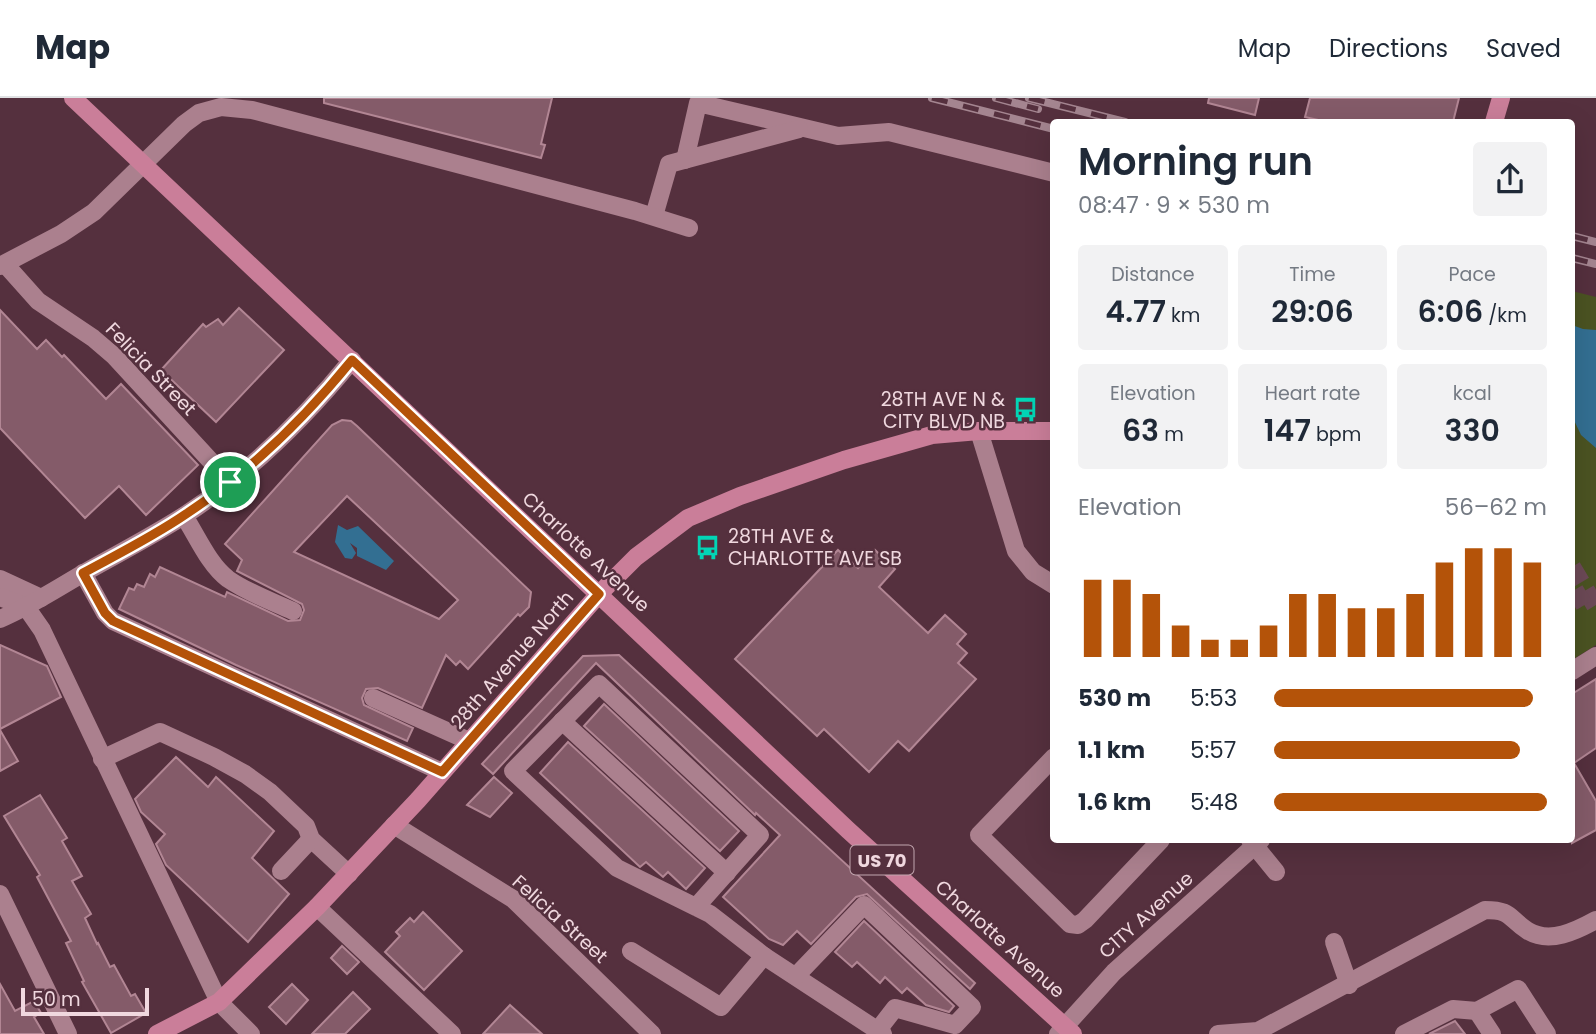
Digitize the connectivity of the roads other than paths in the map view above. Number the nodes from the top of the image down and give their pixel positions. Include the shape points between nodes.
1 (73, 98) edge
2 (1501, 98) edge
3 (254, 104) edge
4 (1495, 119) edge
5 (803, 128) junction
6 (685, 160) junction
7 (143, 164) junction
8 (1050, 172) edge
9 (654, 216) junction
10 (690, 228) dead end
11 (3, 265) edge
12 (352, 360) junction
13 (979, 431) junction
14 (1050, 431) edge
15 (230, 482) junction
16 (184, 516) junction
17 (83, 573) junction
18 (0, 579) edge
19 (1050, 583) edge
20 (599, 594) junction
21 (0, 597) edge
22 (34, 603) junction
23 (293, 611) dead end
24 (0, 618) edge
25 (1596, 656) edge
26 (1575, 669) edge
27 (373, 698) dead end
28 (562, 721) junction
29 (469, 741) junction
30 (103, 759) junction
31 (1050, 761) edge
32 (442, 772) junction
33 (394, 825) junction
34 (311, 839) junction
35 (1158, 843) edge
36 (1255, 843) edge
37 (1257, 843) edge
38 (281, 871) dead end
39 (1276, 872) dead end
40 (726, 873) junction
41 (349, 874) junction
42 (0, 894) edge
43 (317, 907) junction
44 (696, 907) junction
45 (1596, 920) edge
46 (1334, 942) dead end
47 (631, 951) dead end
48 (764, 956) junction
49 (796, 976) junction
50 (1349, 985) junction
51 (219, 1002) junction
52 (1477, 1011) junction
53 (1065, 1031) edge
54 (881, 1032) edge
55 (68, 1034) edge
56 (157, 1034) edge
57 (251, 1034) edge
58 (452, 1034) edge
59 (652, 1034) edge
60 (1218, 1034) edge
61 (1404, 1034) edge
62 (1492, 1034) edge
63 (1546, 1034) edge

1 - 7 main road, Charlotte Avenue / US 70
2 - 4 main road
3 - 7 street via 199,113
3 - 9 street
5 - 6 street
5 - 6 street via 698,103
5 - 8 street via 838,136 889,132
6 - 9 street via 669,164
7 - 11 street via 84,219
7 - 12 main road, Charlotte Avenue / US 70
9 - 10 street
11 - 15 street, Felicia Street via 38,301 114,356
12 - 15 street via 275,443
12 - 20 main road, Charlotte Avenue / US 70
13 - 14 main road, 28th Avenue North
13 - 19 street via 1016,551 1033,572
13 - 20 main road, 28th Avenue North via 932,435 857,456 688,518 636,557
15 - 16 street
16 - 17 street
16 - 23 street via 221,573
17 - 22 street
17 - 32 street via 113,621
18 - 22 street
20 - 29 main road, 28th Avenue North
20 - 53 main road, Charlotte Avenue / US 70
21 - 22 street
22 - 24 street
22 - 30 street via 42,630
25 - 26 street
27 - 29 street
28 - 40 street
28 - 40 street via 599,684 760,835
28 - 44 street via 513,771 617,868
29 - 32 main road, 28th Avenue North
30 - 34 street via 160,732 214,757 271,792 306,826
30 - 51 street
31 - 35 street via 979,835 1070,924 1085,920
32 - 33 main road, 28th Avenue North
33 - 41 main road, 28th Avenue North
33 - 59 street, Felicia Street via 513,899
34 - 38 street
34 - 41 street
36 - 53 street, C1TY Avenue via 1114,972
37 - 39 street
40 - 44 street
41 - 43 main road, 28th Avenue North
42 - 55 street
43 - 51 main road, 28th Avenue North
43 - 58 street
44 - 48 street
45 - 50 street via 1556,937 1531,932 1503,910 1485,910
46 - 50 street
47 - 48 street via 721,1007
48 - 49 street
49 - 54 street
49 - 54 street via 864,905 972,1007 955,1025 894,1008
50 - 60 street via 1258,1031
51 - 56 main road, 28th Avenue North
51 - 57 street
52 - 61 street via 1453,1009
52 - 62 street
52 - 63 street via 1518,989

